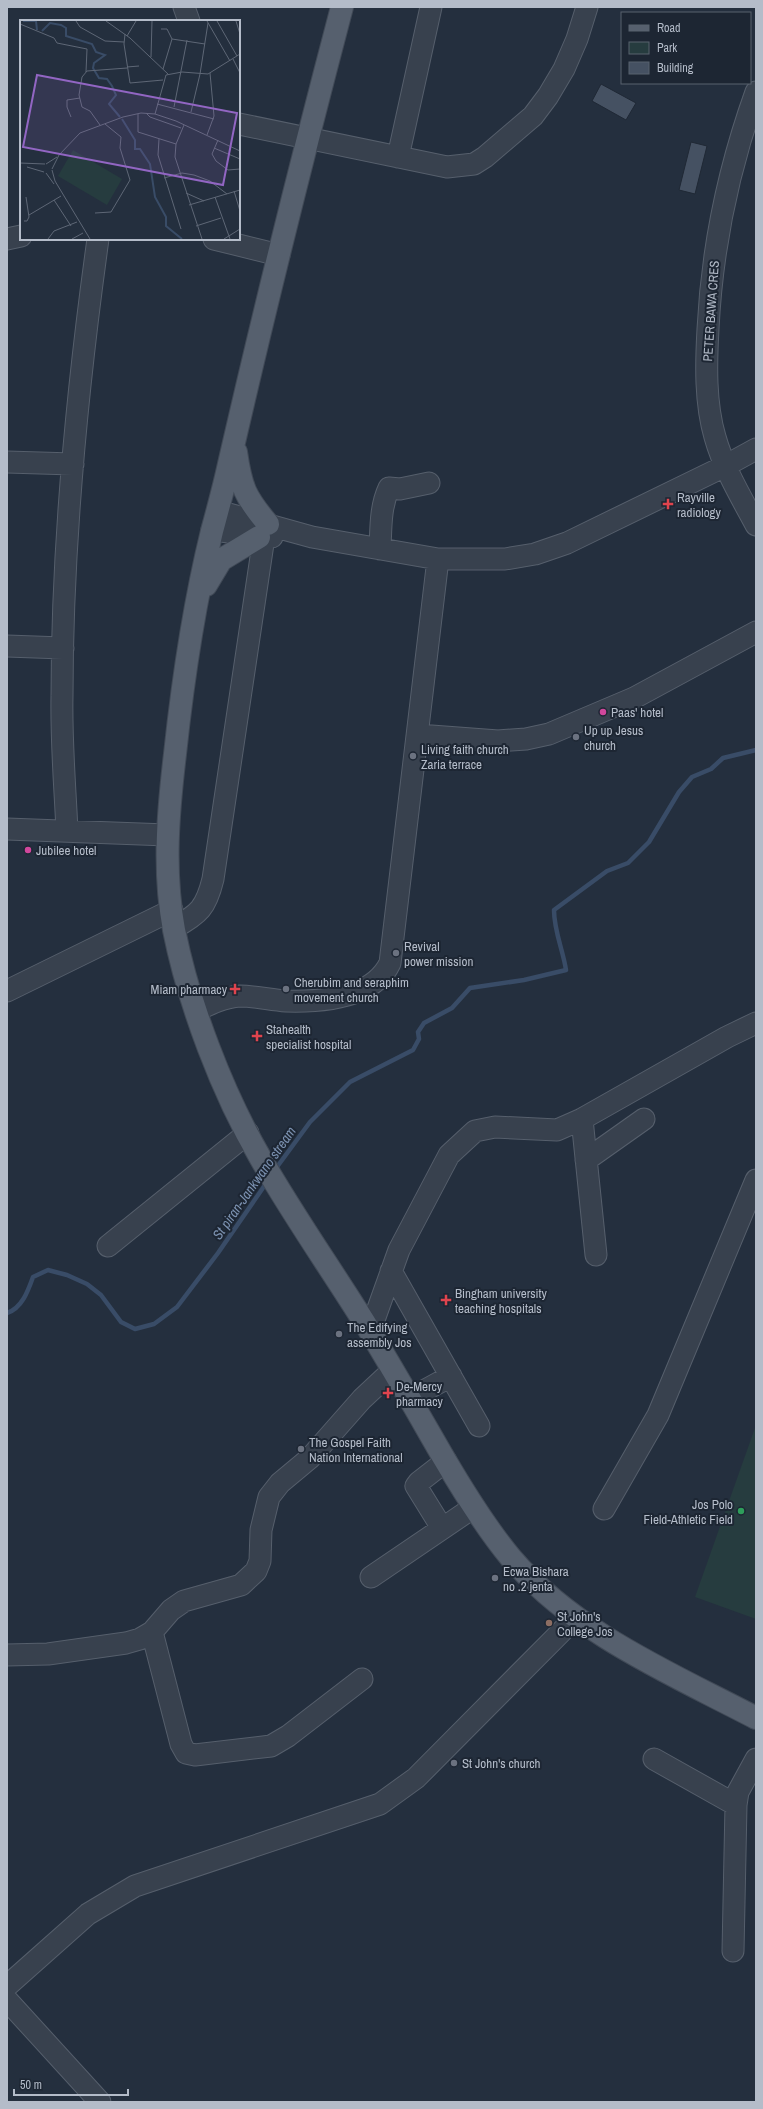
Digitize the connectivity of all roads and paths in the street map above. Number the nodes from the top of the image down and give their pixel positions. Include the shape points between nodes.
1 (184, 7) edge
2 (342, 7) edge
3 (432, 7) edge
4 (587, 7) edge
5 (189, 20) edge
6 (756, 92) edge
7 (240, 124) edge
8 (308, 138) junction
9 (398, 157) junction
10 (20, 236) edge
11 (7, 239) edge
12 (98, 240) edge
13 (218, 240) edge
14 (279, 255) junction
15 (234, 441) junction
16 (756, 449) edge
17 (7, 462) edge
18 (72, 464) junction
19 (725, 466) junction
20 (428, 483) dead end
21 (215, 520) junction
22 (756, 525) edge
23 (263, 532) junction
24 (380, 549) junction
25 (438, 559) junction
26 (198, 602) junction
27 (756, 632) edge
28 (7, 646) edge
29 (63, 648) junction
30 (418, 735) junction
31 (7, 829) edge
32 (67, 832) junction
33 (167, 835) junction
34 (173, 919) junction
35 (7, 991) edge
36 (196, 1011) junction
37 (756, 1023) edge
38 (582, 1119) junction
39 (644, 1119) dead end
40 (248, 1133) junction
41 (586, 1160) junction
42 (756, 1180) edge
43 (108, 1246) dead end
44 (596, 1255) dead end
45 (391, 1271) junction
46 (370, 1331) junction
47 (393, 1370) junction
48 (451, 1376) junction
49 (410, 1399) junction
50 (480, 1426) dead end
51 (446, 1461) junction
52 (474, 1507) junction
53 (604, 1509) dead end
54 (442, 1528) junction
55 (371, 1576) dead end
56 (576, 1617) junction
57 (152, 1632) junction
58 (7, 1655) edge
59 (362, 1679) dead end
60 (756, 1718) edge
61 (654, 1759) dead end
62 (756, 1759) edge
63 (750, 1785) edge
64 (736, 1805) junction
65 (733, 1951) dead end
66 (7, 1986) edge
67 (7, 2000) edge
68 (100, 2102) edge

1 - 5 street
2 - 8 main road
3 - 9 street
4 - 9 street via 564,69 548,96 533,116 485,157 474,164 447,166
6 - 19 street, PETER BAWA CRES via 726,187 709,311 706,361 710,406 715,437
7 - 8 street
8 - 9 street
8 - 14 main road
10 - 11 street
12 - 18 street via 82,353
13 - 14 street
14 - 15 main road
15 - 21 main road
15 - 23 main road via 240,480
16 - 19 street
17 - 18 street
18 - 29 street via 66,536
19 - 22 street, PETER BAWA CRES
19 - 25 street via 567,543 535,554 505,559
20 - 24 street via 400,489 389,488 380,523
21 - 23 street
21 - 26 main road
23 - 24 street via 312,537
23 - 26 main road via 221,560
23 - 34 street via 213,880 209,896 193,918
24 - 25 street
25 - 30 street
26 - 33 main road via 181,702
27 - 30 street via 634,698 549,734 498,741
28 - 29 street
29 - 32 street via 62,696
30 - 36 street via 390,963 386,972 366,988 342,996 302,1001 240,996 214,1002
31 - 32 street
32 - 33 street
33 - 34 main road
34 - 35 street
34 - 36 main road
36 - 40 main road via 225,1085
37 - 38 street via 726,1037
38 - 41 street
38 - 45 street via 557,1130 496,1127 475,1131 449,1155 399,1250
39 - 41 street
40 - 43 street
40 - 46 main road via 258,1155
41 - 44 street
42 - 53 street via 658,1415
45 - 46 street
45 - 48 street
46 - 47 main road
47 - 49 main road
47 - 57 street via 362,1399 310,1458 280,1483 269,1497 261,1530 260,1561 250,1578 241,1585 184,1601 171,1610
48 - 49 street
48 - 50 street
49 - 51 main road
51 - 52 main road
51 - 54 street via 416,1486
52 - 54 street
52 - 56 main road via 511,1558
54 - 55 street
56 - 60 main road via 638,1657
56 - 66 street via 416,1778 380,1804 135,1886 88,1914
57 - 58 street via 126,1644 48,1654
57 - 59 street via 181,1744 186,1753 195,1755 271,1746 288,1736
61 - 64 street
62 - 63 street
63 - 64 street via 738,1792
64 - 65 street
67 - 68 street

